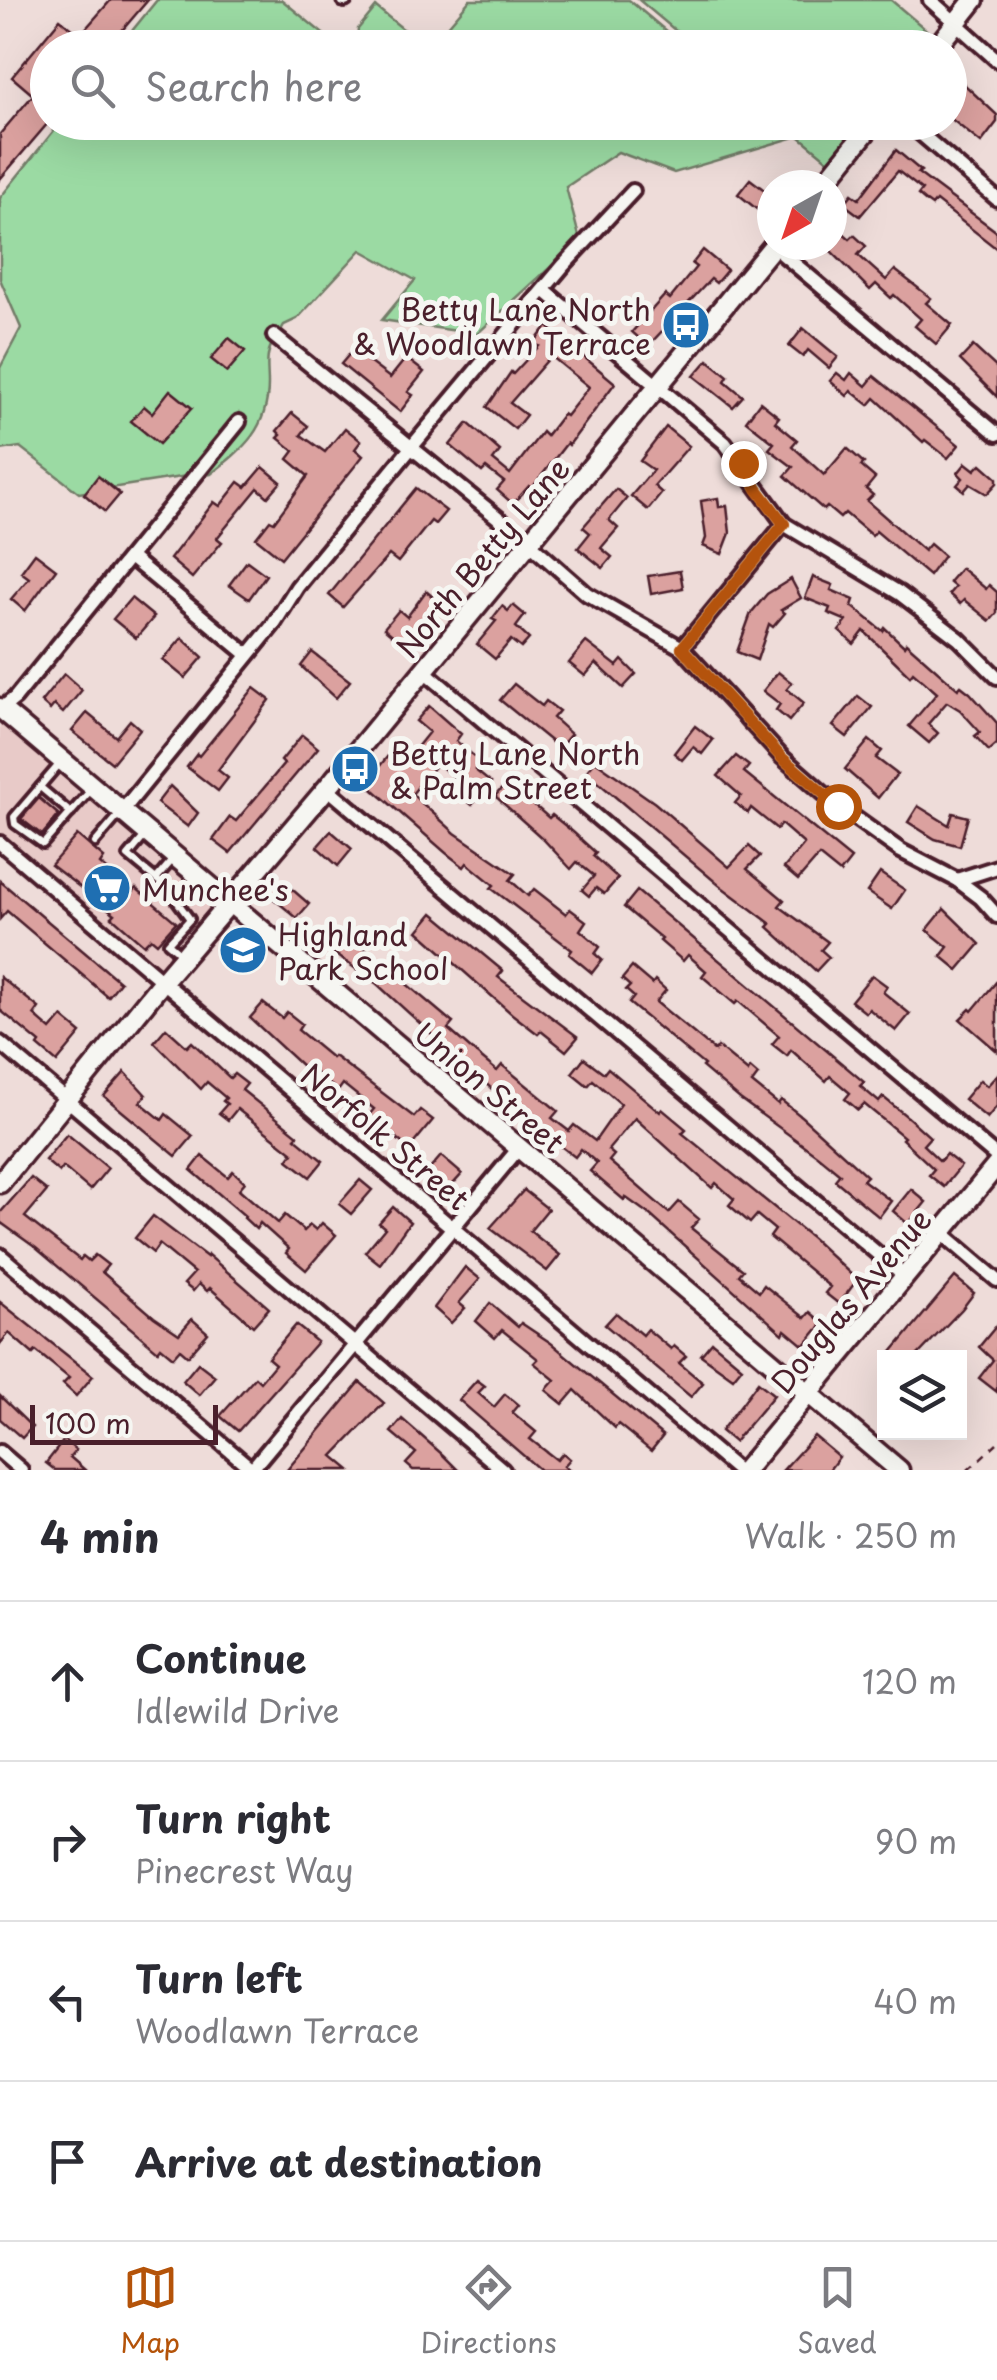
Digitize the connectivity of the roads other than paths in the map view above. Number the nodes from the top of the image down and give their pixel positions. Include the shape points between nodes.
1 (930, 0) edge
2 (974, 0) edge
3 (956, 23) junction
4 (950, 30) edge
5 (964, 30) edge
6 (967, 33) edge
7 (997, 60) edge
8 (859, 140) edge
9 (928, 140) edge
10 (835, 170) edge
11 (632, 191) dead end
12 (997, 199) edge
13 (762, 260) edge
14 (792, 260) edge
15 (545, 290) junction
16 (274, 336) dead end
17 (658, 386) junction
18 (239, 422) dead end
19 (996, 430) edge
20 (410, 449) junction
21 (784, 524) junction
22 (529, 543) junction
23 (130, 556) junction
24 (682, 648) junction
25 (248, 655) junction
26 (423, 670) junction
27 (997, 677) edge
28 (0, 709) edge
29 (62, 760) junction
30 (94, 786) junction
31 (40, 787) junction
32 (327, 788) junction
33 (123, 810) junction
34 (71, 813) junction
35 (148, 832) junction
36 (0, 843) edge
37 (95, 843) dead end
38 (176, 855) junction
39 (997, 867) edge
40 (156, 879) junction
41 (956, 880) junction
42 (230, 902) junction
43 (997, 916) edge
44 (190, 919) junction
45 (205, 932) junction
46 (184, 957) junction
47 (163, 981) junction
48 (0, 1043) edge
49 (68, 1102) junction
50 (519, 1148) junction
51 (997, 1157) edge
52 (997, 1164) edge
53 (0, 1183) edge
54 (454, 1226) junction
55 (942, 1233) junction
56 (0, 1255) edge
57 (904, 1276) junction
58 (997, 1280) edge
59 (356, 1344) junction
60 (808, 1393) junction
61 (0, 1452) edge
62 (22, 1470) edge
63 (252, 1470) edge
64 (502, 1470) edge
65 (741, 1470) edge
66 (898, 1470) edge

1 - 3 street
2 - 3 street
3 - 4 street
3 - 5 street
6 - 7 street
8 - 10 street
9 - 12 street
11 - 15 street
13 - 17 street, North Betty Lane
14 - 19 street
15 - 17 street
15 - 20 street
16 - 20 street
17 - 21 street via 725,443
17 - 22 street, North Betty Lane
18 - 23 street
20 - 22 street
20 - 25 street
21 - 24 street
21 - 27 street via 899,593
22 - 24 street via 586,594
22 - 26 street, North Betty Lane
23 - 25 street
23 - 28 street
24 - 41 street via 782,758 838,806
25 - 33 street
26 - 32 street, North Betty Lane
26 - 51 street
28 - 29 street, Union Street
29 - 30 street, Union Street
29 - 31 lane
30 - 33 street, Union Street
30 - 34 lane
31 - 34 lane
31 - 34 lane via 15,824 43,844
32 - 42 street, North Betty Lane
32 - 57 street
33 - 35 street, Union Street
33 - 37 lane
35 - 38 street, Union Street
35 - 40 lane via 128,856
36 - 47 street, Norfolk Street
38 - 40 lane
38 - 42 street, Union Street
39 - 41 street
40 - 44 lane
41 - 43 street
42 - 45 street, North Betty Lane
42 - 50 street, Union Street
44 - 45 lane
44 - 46 lane via 168,944
45 - 46 street, North Betty Lane
46 - 47 street, North Betty Lane
47 - 49 street, North Betty Lane
47 - 54 street, Norfolk Street
48 - 49 street
49 - 53 street, North Betty Lane
49 - 59 street
50 - 54 street
50 - 60 street, Union Street
52 - 55 street, Douglas Avenue
54 - 59 street
54 - 65 street, Norfolk Street
55 - 57 street, Douglas Avenue
55 - 58 street
56 - 63 street
57 - 60 street, Douglas Avenue
59 - 63 street
59 - 64 street
60 - 65 street, Douglas Avenue
60 - 66 street, Union Street
61 - 62 street

